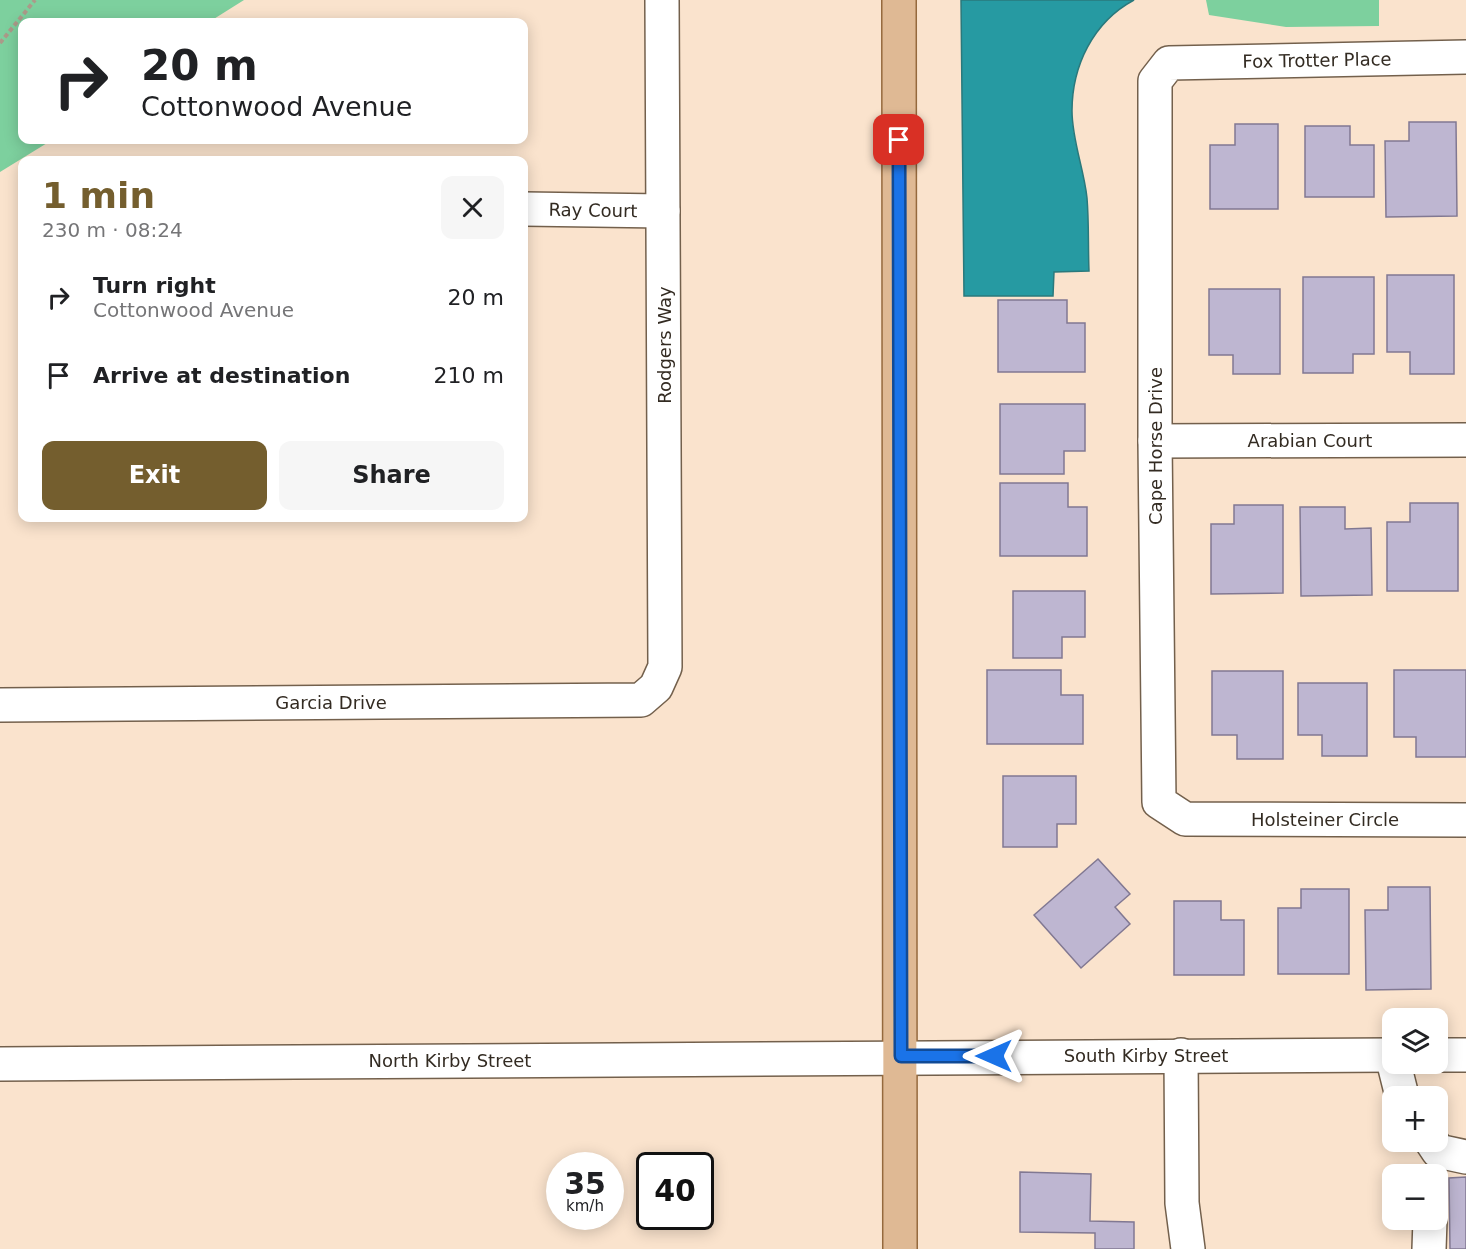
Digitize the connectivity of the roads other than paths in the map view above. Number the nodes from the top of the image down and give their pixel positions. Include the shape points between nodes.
1 (662, 0) edge
2 (899, 0) edge
3 (1466, 57) edge
4 (1169, 63) joint
5 (528, 209) edge
6 (663, 211) junction
7 (1466, 440) edge
8 (1155, 441) junction
9 (657, 687) joint
10 (0, 705) edge
11 (1185, 819) joint
12 (1466, 820) edge
13 (1181, 1055) junction
14 (1448, 1055) edge
15 (1466, 1055) edge
16 (901, 1056) junction
17 (1382, 1056) edge
18 (0, 1064) edge
19 (1430, 1230) edge
20 (900, 1249) edge
21 (1188, 1249) edge
22 (1429, 1249) edge

1 - 6 street, Rodgers Way
2 - 16 main road
3 - 4 street, Fox Trotter Place
4 - 8 street, Cape Horse Drive via 1155,81
5 - 6 street, Ray Court
6 - 9 street, Rodgers Way via 665,667
7 - 8 street, Arabian Court
8 - 11 street, Cape Horse Drive via 1159,802
9 - 10 street, Garcia Drive via 641,700
11 - 12 street, Holsteiner Circle
13 - 16 street, South Kirby Street
13 - 17 street, South Kirby Street
13 - 21 street via 1182,1203
14 - 15 street
16 - 18 street, North Kirby Street
16 - 20 main road
19 - 22 street

